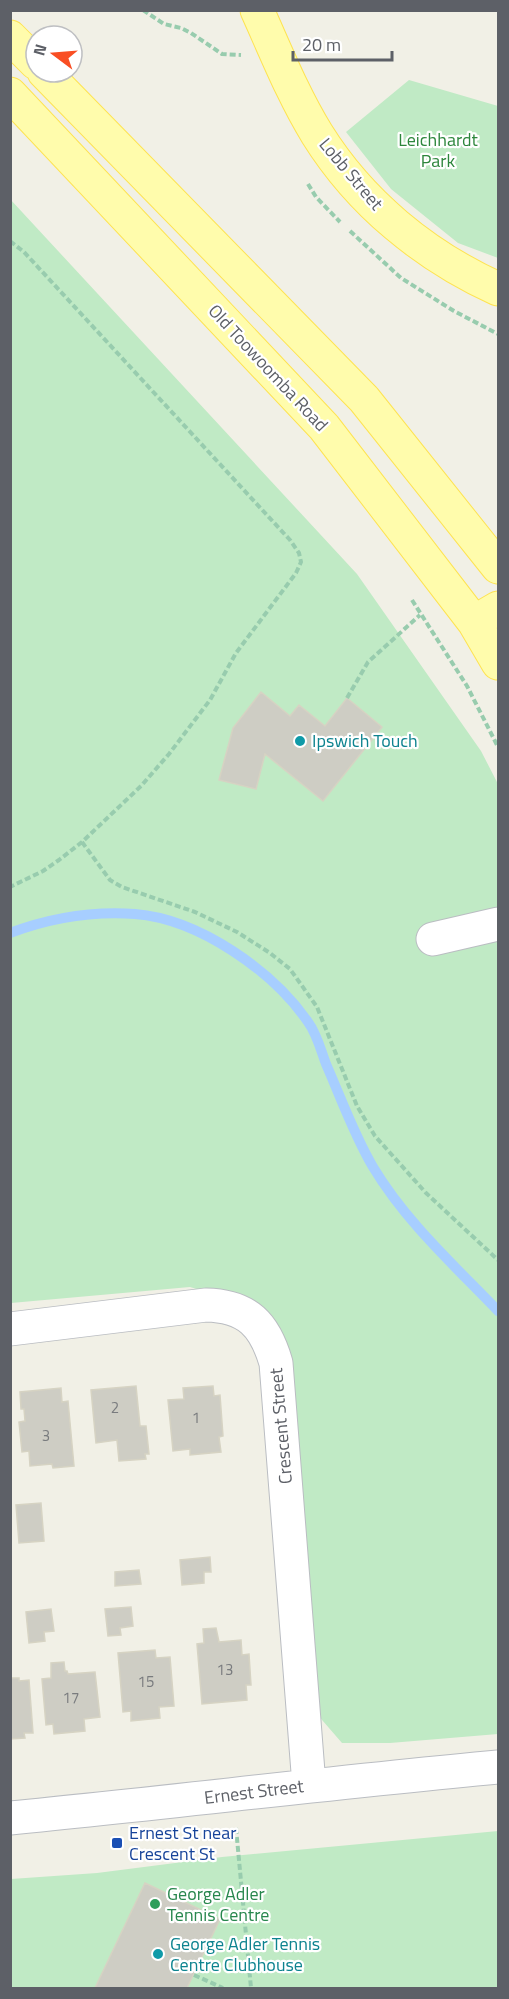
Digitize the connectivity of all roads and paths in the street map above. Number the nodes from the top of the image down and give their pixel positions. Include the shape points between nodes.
1 (143, 10) edge
2 (257, 11) edge
3 (10, 36) edge
4 (24, 51) edge
5 (248, 54) dead end
6 (56, 84) edge
7 (10, 94) edge
8 (10, 241) edge
9 (498, 289) edge
10 (498, 567) edge
11 (407, 591) dead end
12 (420, 615) junction
13 (486, 615) edge
14 (498, 663) edge
15 (347, 698) dead end
16 (498, 747) edge
17 (82, 842) junction
18 (10, 887) edge
19 (498, 924) edge
20 (433, 939) dead end
21 (498, 1260) edge
22 (10, 1329) edge
23 (498, 1767) edge
24 (309, 1785) junction
25 (10, 1818) edge
26 (236, 1827) dead end
27 (195, 1976) dead end
28 (223, 1989) edge
29 (251, 1989) edge

1 - 5 path via 164,24 191,33 222,54
2 - 9 main road, Lobb Street via 318,135 358,188 393,223 442,258
3 - 4 main road
6 - 10 main road via 364,399
7 - 13 main road, Old Toowoomba Road via 324,427
8 - 17 path via 290,540 301,562 297,573 236,653 210,700 169,754
11 - 12 path
12 - 15 path via 368,662
12 - 16 path via 467,686
13 - 14 main road, Old Toowoomba Road
17 - 18 path via 43,871
17 - 21 path via 110,880 237,932 290,969 317,1007 357,1106 375,1136 426,1193
19 - 20 street
22 - 24 street, Crescent Street via 218,1305 250,1317 263,1330 276,1363
23 - 24 street, Ernest Street
24 - 25 street, Ernest Street
26 - 29 path
27 - 28 path

